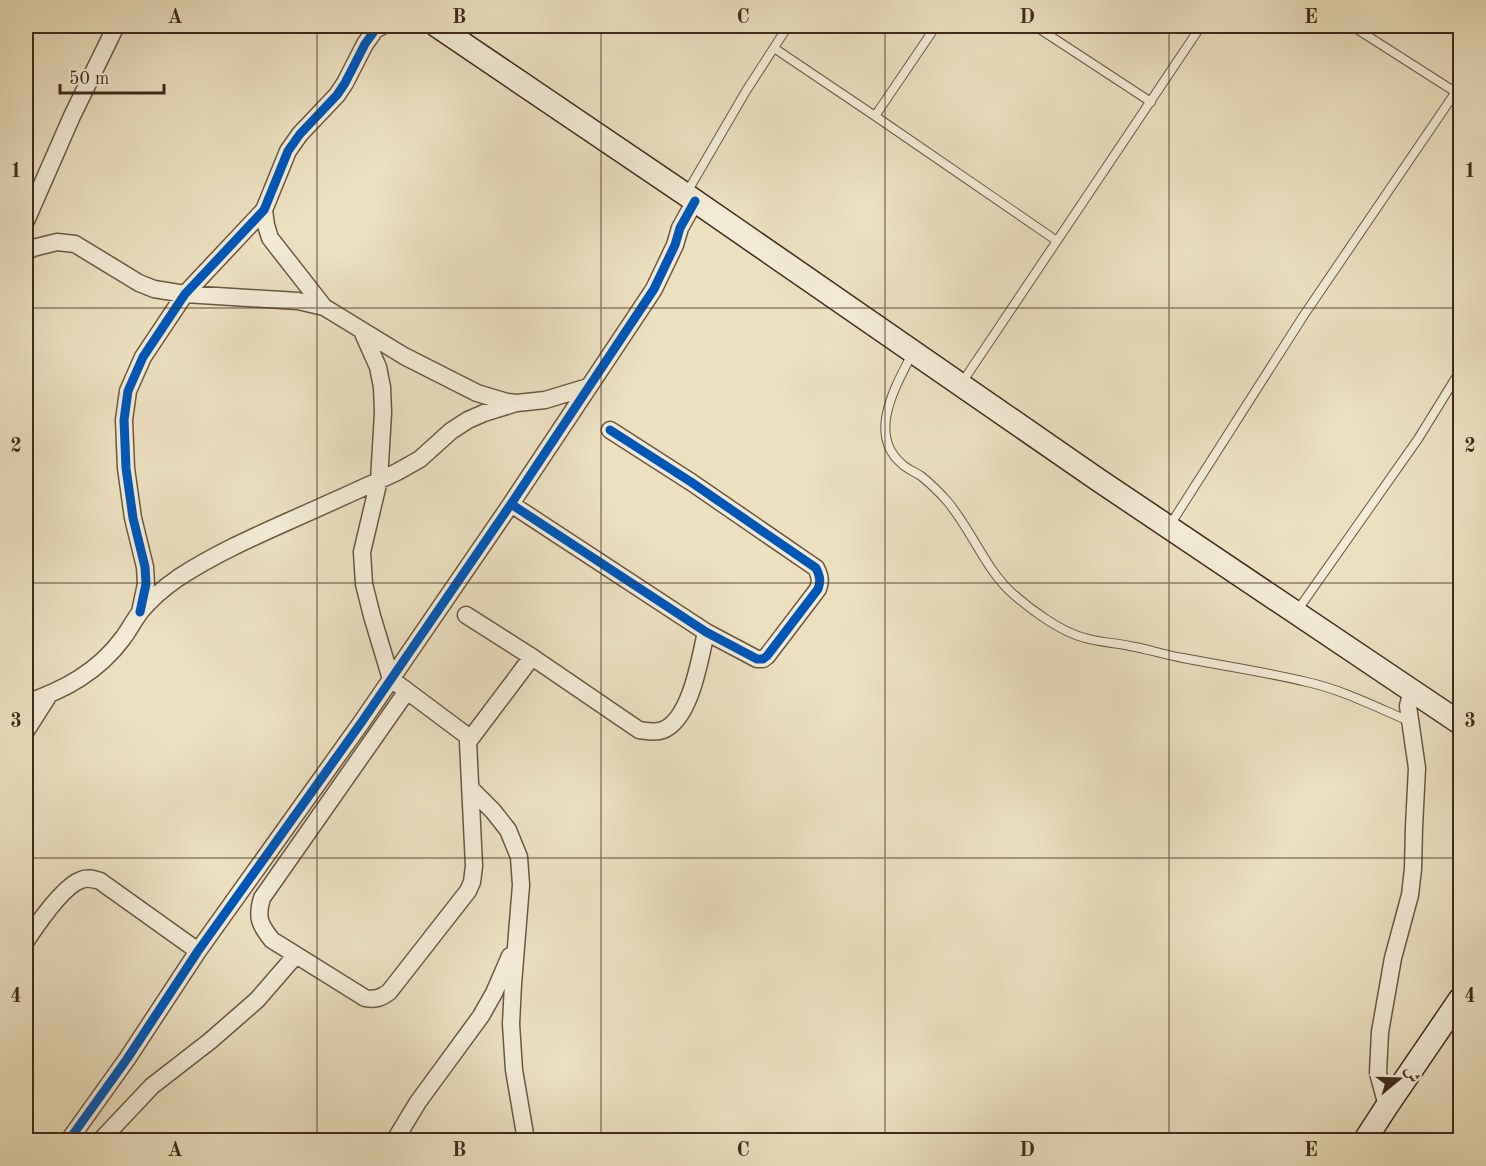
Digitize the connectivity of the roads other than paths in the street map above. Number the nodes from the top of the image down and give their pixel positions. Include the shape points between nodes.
1 (116, 26) edge
2 (382, 26) edge
3 (436, 26) edge
4 (788, 26) edge
5 (936, 26) edge
6 (1035, 26) edge
7 (1201, 26) edge
8 (1352, 26) edge
9 (774, 48) junction
10 (1458, 94) edge
11 (1151, 102) junction
12 (875, 116) junction
13 (690, 197) junction
14 (264, 210) junction
15 (26, 221) edge
16 (1057, 241) junction
17 (26, 252) edge
18 (185, 294) junction
19 (324, 307) junction
20 (362, 331) junction
21 (914, 351) junction
22 (1461, 371) edge
23 (961, 384) junction
24 (588, 387) junction
25 (517, 403) junction
26 (610, 430) dead end
27 (379, 480) junction
28 (511, 504) junction
29 (1169, 526) junction
30 (140, 612) junction
31 (1296, 613) junction
32 (466, 615) dead end
33 (706, 632) junction
34 (532, 657) junction
35 (391, 679) junction
36 (1412, 690) junction
37 (407, 691) junction
38 (49, 695) junction
39 (26, 703) edge
40 (1409, 720) junction
41 (1461, 723) edge
42 (26, 731) edge
43 (470, 738) junction
44 (470, 788) junction
45 (26, 941) edge
46 (516, 941) junction
47 (198, 951) junction
48 (296, 955) junction
49 (1461, 999) edge
50 (1387, 1106) junction
51 (69, 1140) edge
52 (101, 1140) edge
53 (395, 1140) edge
54 (526, 1140) edge
55 (1365, 1140) edge

1 - 15 street
2 - 14 street via 365,44 337,95 288,151
3 - 13 main road
4 - 9 lane
5 - 12 lane
6 - 11 lane
7 - 11 lane
8 - 10 lane
9 - 12 lane
9 - 13 lane
10 - 29 lane via 1304,315
11 - 16 lane
12 - 16 lane
13 - 21 main road
13 - 24 street via 654,289
14 - 18 street
14 - 19 street via 270,238
16 - 23 lane
17 - 18 street via 57,242 75,244 139,283
18 - 19 street via 298,301
18 - 30 street via 142,357 128,391 124,420 126,468 146,584
19 - 20 street
20 - 25 street via 477,393
20 - 27 street via 382,387
21 - 23 main road
21 - 40 lane via 889,403 885,423 892,453 939,491 996,576 1033,610 1084,638 1310,682
22 - 31 lane
23 - 29 main road
24 - 25 street via 545,400
24 - 28 street
25 - 27 street via 468,420 420,459
26 - 33 street via 816,568 818,589 768,656 757,659
27 - 30 street via 236,545 177,578
27 - 35 street via 362,552 366,594
28 - 33 street
28 - 35 street
29 - 31 main road
30 - 38 street via 104,660
31 - 36 main road
32 - 34 street
33 - 34 street via 690,696 671,726 661,731 639,730
34 - 43 street
35 - 37 street
35 - 47 street
36 - 40 street
36 - 41 main road
37 - 43 street
37 - 48 street via 262,898 258,911 261,927 272,940
38 - 39 street
38 - 42 street
40 - 50 street via 1417,768 1413,869 1380,1032 1378,1073
43 - 44 street
44 - 46 street via 508,830 519,857
44 - 48 street via 472,882 389,992 382,998 365,998
45 - 47 street via 71,885 92,878
46 - 53 street via 481,1016
46 - 54 street via 512,1045
47 - 51 street via 128,1059
48 - 52 street via 257,1000 152,1086
49 - 50 main road
50 - 55 main road

